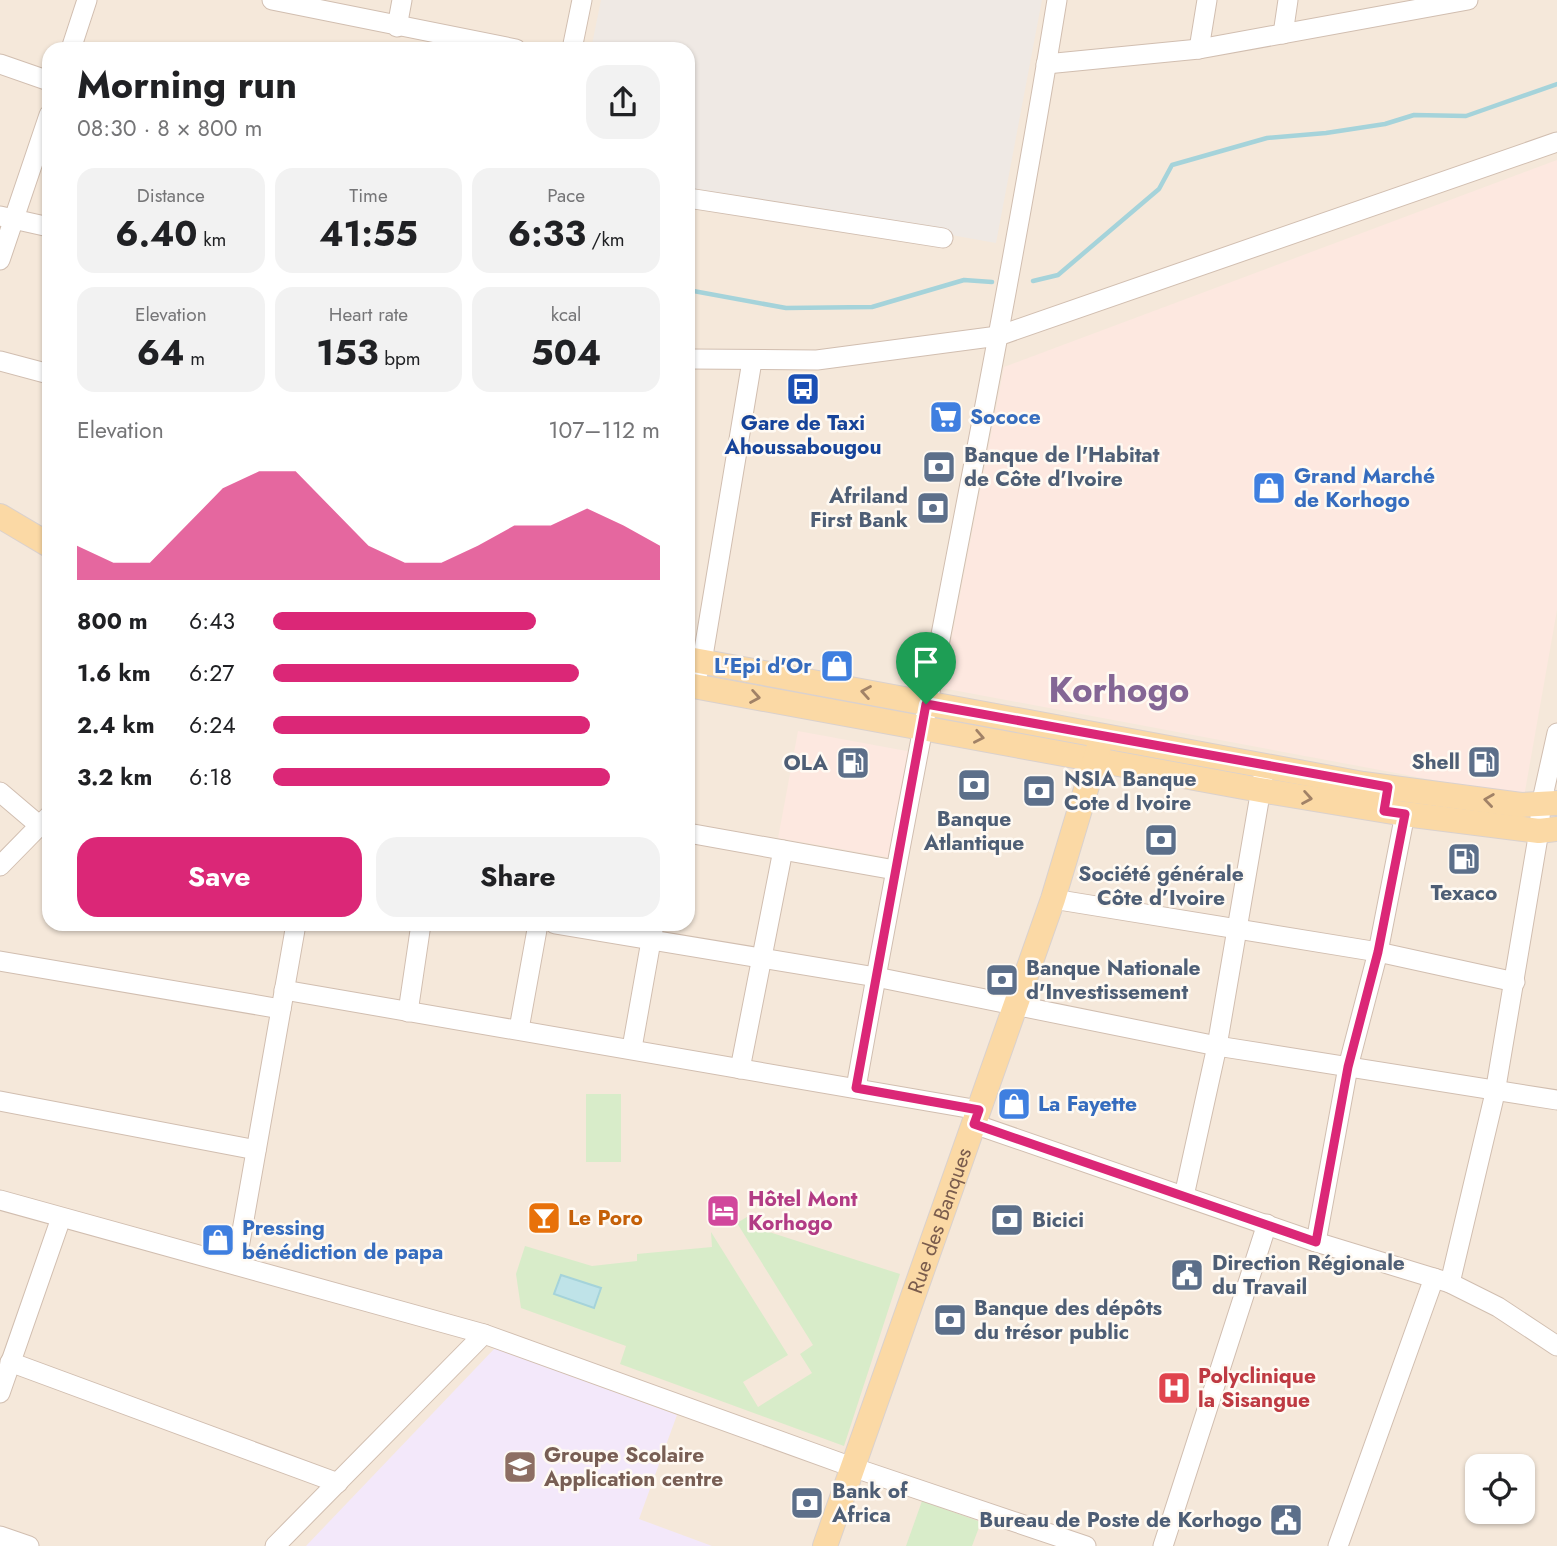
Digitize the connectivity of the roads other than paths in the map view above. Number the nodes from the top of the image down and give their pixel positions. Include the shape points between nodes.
1 (87, 0) edge
2 (272, 0) edge
3 (402, 0) edge
4 (582, 0) edge
5 (1056, 0) edge
6 (1208, 0) edge
7 (1288, 0) edge
8 (1468, 0) edge
9 (397, 27) junction
10 (1283, 34) junction
11 (73, 42) edge
12 (478, 42) edge
13 (573, 42) edge
14 (1199, 49) junction
15 (0, 64) edge
16 (1046, 64) junction
17 (42, 79) edge
18 (42, 132) edge
19 (1557, 142) edge
20 (695, 199) edge
21 (7, 218) edge
22 (42, 226) edge
23 (943, 238) dead end
24 (0, 260) edge
25 (998, 336) junction
26 (695, 359) edge
27 (0, 361) edge
28 (752, 361) junction
29 (42, 372) edge
30 (0, 503) edge
31 (0, 516) edge
32 (42, 524) edge
33 (42, 541) edge
34 (695, 661) edge
35 (695, 686) edge
36 (924, 715) junction
37 (1557, 733) edge
38 (1099, 747) junction
39 (1265, 766) junction
40 (1260, 790) junction
41 (0, 792) edge
42 (1392, 804) junction
43 (1549, 804) edge
44 (42, 820) edge
45 (42, 827) edge
46 (1548, 830) edge
47 (695, 834) edge
48 (783, 850) junction
49 (0, 866) edge
50 (895, 870) junction
51 (1053, 899) junction
52 (1237, 930) junction
53 (295, 931) edge
54 (420, 931) edge
55 (537, 931) edge
56 (630, 931) edge
57 (652, 933) edge
58 (1378, 952) junction
59 (763, 959) junction
60 (0, 961) edge
61 (876, 977) junction
62 (1515, 982) junction
63 (283, 1000) junction
64 (1016, 1007) junction
65 (408, 1012) junction
66 (519, 1029) junction
67 (1217, 1046) junction
68 (632, 1048) junction
69 (1348, 1067) junction
70 (740, 1069) junction
71 (856, 1088) junction
72 (1495, 1093) junction
73 (1557, 1100) edge
74 (0, 1101) edge
75 (976, 1117) junction
76 (256, 1150) junction
77 (1184, 1196) junction
78 (0, 1200) edge
79 (61, 1218) junction
80 (1267, 1224) junction
81 (1316, 1242) junction
82 (236, 1265) junction
83 (1442, 1280) junction
84 (484, 1334) junction
85 (1557, 1346) edge
86 (10, 1362) junction
87 (0, 1393) edge
88 (852, 1467) junction
89 (338, 1483) junction
90 (0, 1536) edge
91 (29, 1546) edge
92 (275, 1546) edge
93 (825, 1546) edge
94 (1086, 1546) edge
95 (1163, 1546) edge
96 (1338, 1546) edge

1 - 11 street
2 - 9 street
3 - 9 street
4 - 13 street
5 - 16 street
6 - 14 street
7 - 10 street
8 - 10 street
9 - 12 street
10 - 14 street
14 - 16 street
15 - 17 street
16 - 25 street
18 - 21 street
19 - 25 street
20 - 23 street
21 - 22 street
21 - 24 street
25 - 28 street via 817,360
25 - 36 street
26 - 28 street
27 - 29 street
28 - 34 street
30 - 32 main road
31 - 33 main road
36 -> 34 main road
35 -> 36 main road
36 - 38 main road
36 - 50 street
37 - 43 street
38 - 39 main road
38 - 40 main road
38 - 51 main road, Rue des Banques
39 - 40 street
39 - 42 main road
40 -> 42 main road
40 - 52 street
41 - 44 street
43 -> 42 main road
42 - 46 main road
42 - 58 street
43 - 46 street
45 - 49 street
46 - 62 street
47 - 48 street
48 - 50 street
48 - 59 street
50 - 61 street
51 - 52 street
51 - 64 main road, Rue des Banques
52 - 58 street
52 - 67 street
53 - 63 street
54 - 65 street
55 - 66 street
56 - 57 street
57 - 59 street
57 - 68 street
58 - 62 street
58 - 69 street
59 - 61 street
59 - 70 street
60 - 63 street
61 - 64 street
61 - 71 street
62 - 72 street
63 - 65 street
63 - 76 street
64 - 67 street
64 - 75 main road, Rue des Banques
65 - 66 street
66 - 68 street
67 - 69 street
67 - 77 street
68 - 70 street
69 - 72 street
69 - 81 street
70 - 71 street
71 - 75 street
72 - 73 street
72 - 83 street
74 - 76 street
75 - 77 street
75 - 88 main road, Rue des Banques
76 - 82 street
77 - 80 street
78 - 79 street
79 - 82 street
79 - 86 street
80 - 81 street
80 - 95 street
81 - 83 street
82 - 84 street
83 - 85 street via 1498,1307
83 - 96 street
84 - 88 street
84 - 89 street
86 - 87 street
86 - 89 street
88 - 93 main road, Rue des Banques
88 - 94 street
89 - 92 street
90 - 91 street

